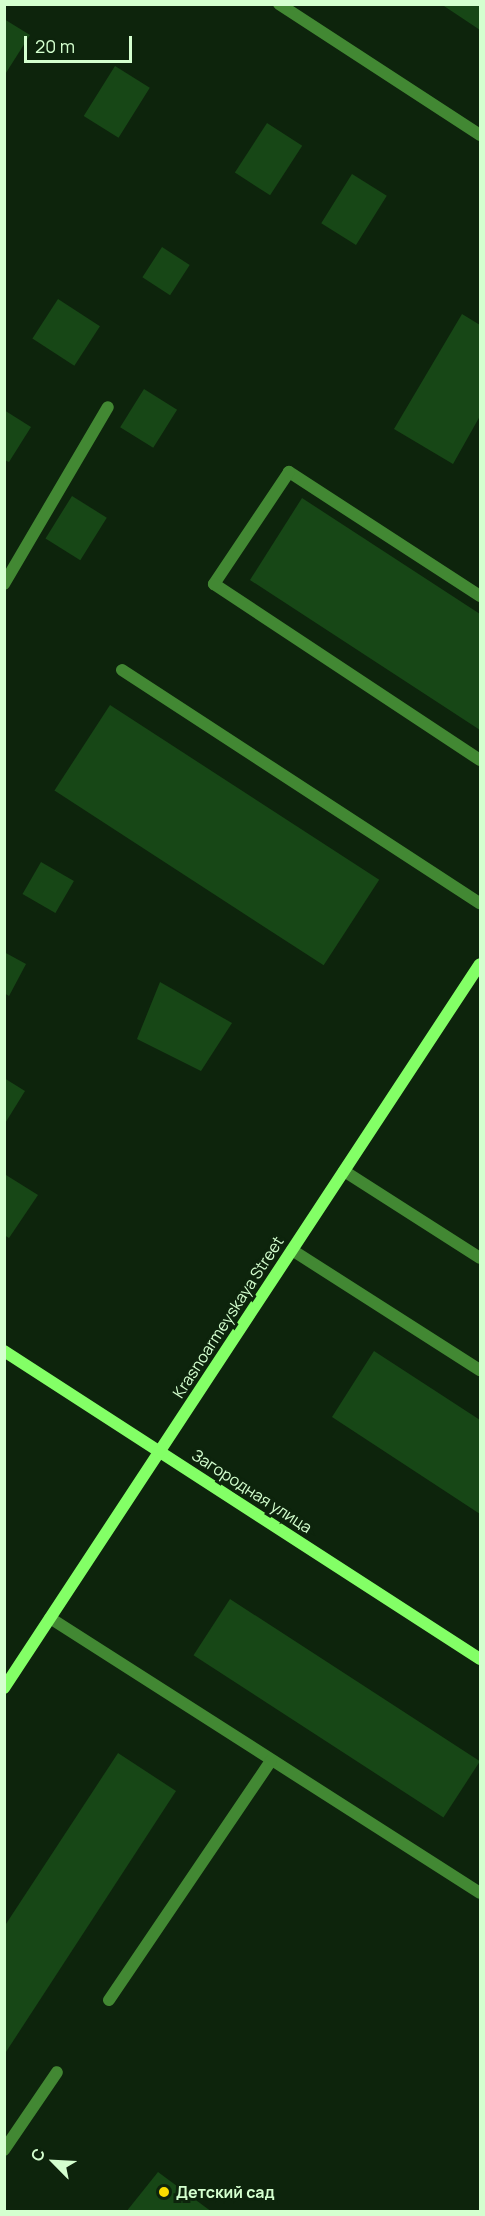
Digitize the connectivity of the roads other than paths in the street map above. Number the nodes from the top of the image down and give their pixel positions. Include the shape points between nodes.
1 (279, 4) edge
2 (480, 135) edge
3 (108, 407) dead end
4 (4, 584) edge
5 (480, 596) edge
6 (122, 670) dead end
7 (480, 760) edge
8 (480, 903) edge
9 (480, 964) edge
10 (344, 1171) junction
11 (292, 1250) junction
12 (480, 1258) edge
13 (4, 1351) edge
14 (480, 1370) edge
15 (160, 1451) junction
16 (50, 1618) junction
17 (480, 1659) edge
18 (4, 1688) edge
19 (271, 1761) junction
20 (480, 1893) edge
21 (108, 2000) dead end
22 (57, 2072) dead end
23 (4, 2150) edge

1 - 2 street
3 - 4 street
5 - 7 street via 289,472 214,584
6 - 8 street
9 - 10 main road, Krasnoarmeyskaya Street
10 - 11 main road, Krasnoarmeyskaya Street
10 - 12 street
11 - 14 street
11 - 15 main road, Krasnoarmeyskaya Street
13 - 15 main road, Загородная улица
15 - 16 main road, Krasnoarmeyskaya Street
15 - 17 main road, Загородная улица
16 - 18 main road, Krasnoarmeyskaya Street
16 - 19 street
19 - 20 street
19 - 21 street
22 - 23 street

